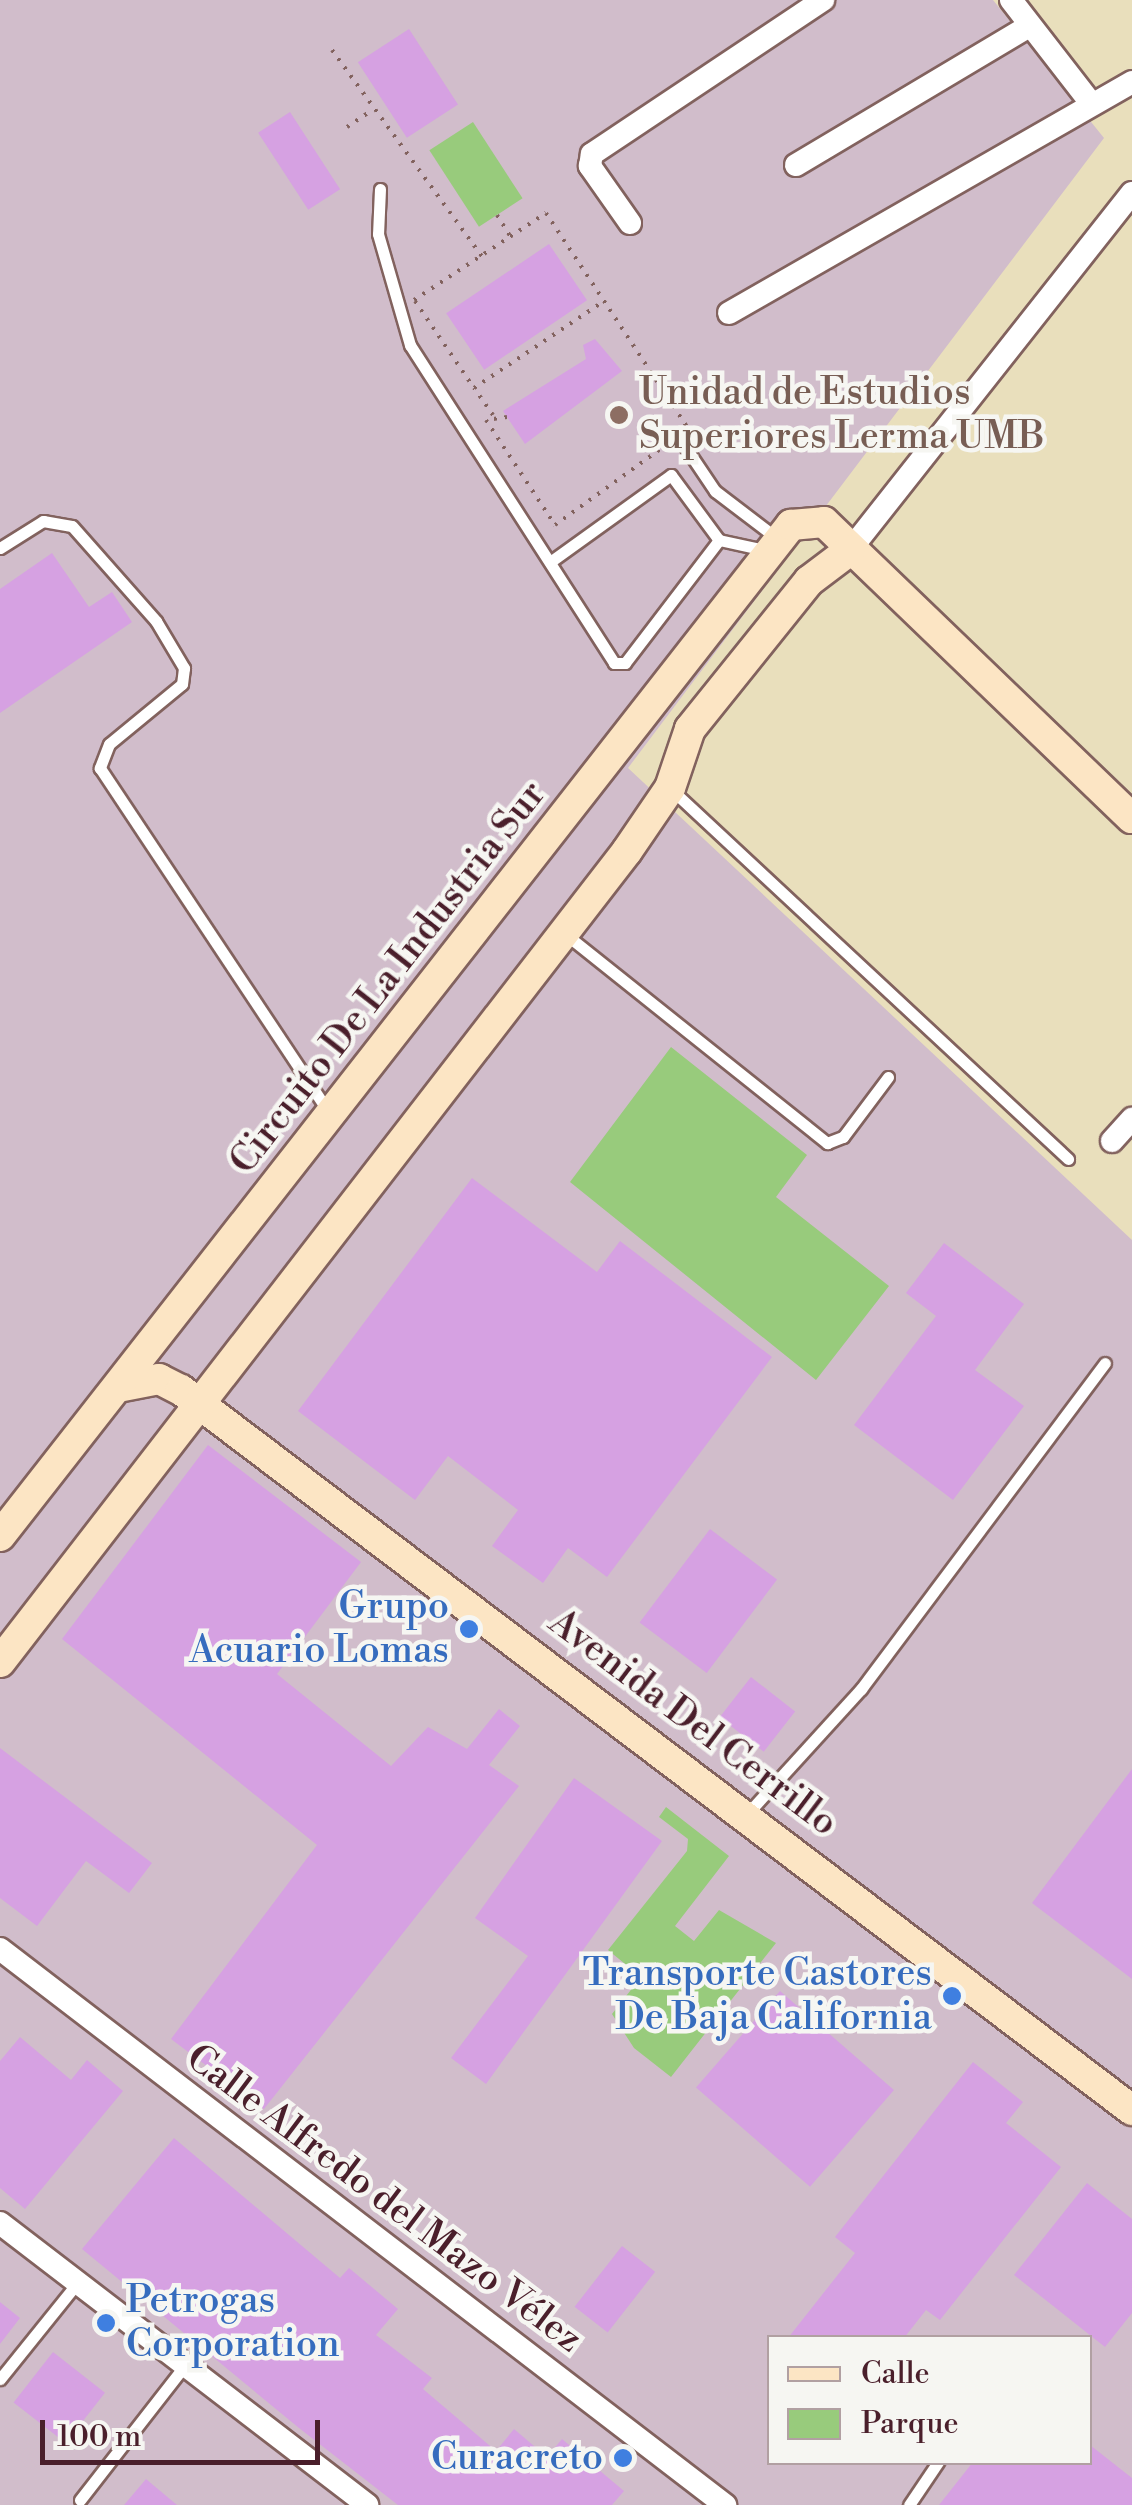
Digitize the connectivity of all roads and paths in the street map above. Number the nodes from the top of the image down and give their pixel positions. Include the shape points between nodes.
1 (823, 0) edge
2 (1011, 0) edge
3 (1029, 26) junction
4 (332, 50) dead end
5 (1132, 82) edge
6 (1091, 104) junction
7 (372, 110) junction
8 (347, 127) dead end
9 (796, 165) dead end
10 (380, 189) dead end
11 (1132, 194) edge
12 (497, 214) dead end
13 (630, 223) dead end
14 (511, 238) junction
15 (483, 258) junction
16 (414, 300) junction
17 (604, 300) junction
18 (395, 301) junction
19 (729, 313) dead end
20 (474, 388) junction
21 (493, 415) junction
22 (507, 418) dead end
23 (680, 439) dead end
24 (719, 540) junction
25 (773, 545) junction
26 (0, 548) edge
27 (850, 550) junction
28 (550, 562) junction
29 (670, 788) junction
30 (1132, 818) edge
31 (564, 933) junction
32 (888, 1077) dead end
33 (331, 1116) junction
34 (1132, 1119) edge
35 (1112, 1141) dead end
36 (1068, 1159) dead end
37 (1105, 1363) dead end
38 (118, 1386) junction
39 (202, 1405) junction
40 (0, 1536) edge
41 (0, 1662) edge
42 (748, 1814) junction
43 (0, 1949) edge
44 (1132, 2110) edge
45 (0, 2222) edge
46 (78, 2282) junction
47 (185, 2365) junction
48 (0, 2380) edge
49 (936, 2465) edge
50 (80, 2500) dead end
51 (367, 2505) edge
52 (726, 2505) edge
53 (910, 2505) edge

1 - 13 street via 592,154 590,166
2 - 3 street
3 - 6 street
3 - 9 street
4 - 7 path
5 - 6 street
6 - 19 street
7 - 8 path
7 - 15 path
10 - 18 lane via 378,234
11 - 27 street
12 - 14 path
14 - 15 path
14 - 17 path via 546,213
15 - 16 path
16 - 18 path
16 - 20 path
17 - 20 path
17 - 21 path via 689,429 555,525 486,420
18 - 28 lane via 410,345
20 - 21 path
21 - 22 path
23 - 25 lane via 716,491
24 - 25 lane
24 - 28 lane via 671,475
24 - 28 lane via 619,664
25 - 27 main road via 809,517
25 - 33 main road, Circuito De La Industria Sur
26 - 33 lane via 43,521 72,526 156,621 184,680 109,744 100,768
27 - 29 main road via 809,582 690,728
27 - 30 main road
29 - 31 main road
29 - 36 lane
31 - 32 lane via 826,1144 843,1138
31 - 39 main road
33 - 38 main road, Circuito De La Industria Sur
34 - 35 street
37 - 42 lane via 861,1689
38 - 39 main road, Avenida Del Cerrillo via 159,1380
38 - 40 main road, Circuito De La Industria Sur
39 - 41 main road
39 - 42 main road, Avenida Del Cerrillo
42 - 44 main road, Avenida Del Cerrillo
43 - 52 street, Calle Alfredo del Mazo Vélez
45 - 46 street
46 - 47 street
46 - 48 lane
47 - 50 lane
47 - 51 street
49 - 53 lane

